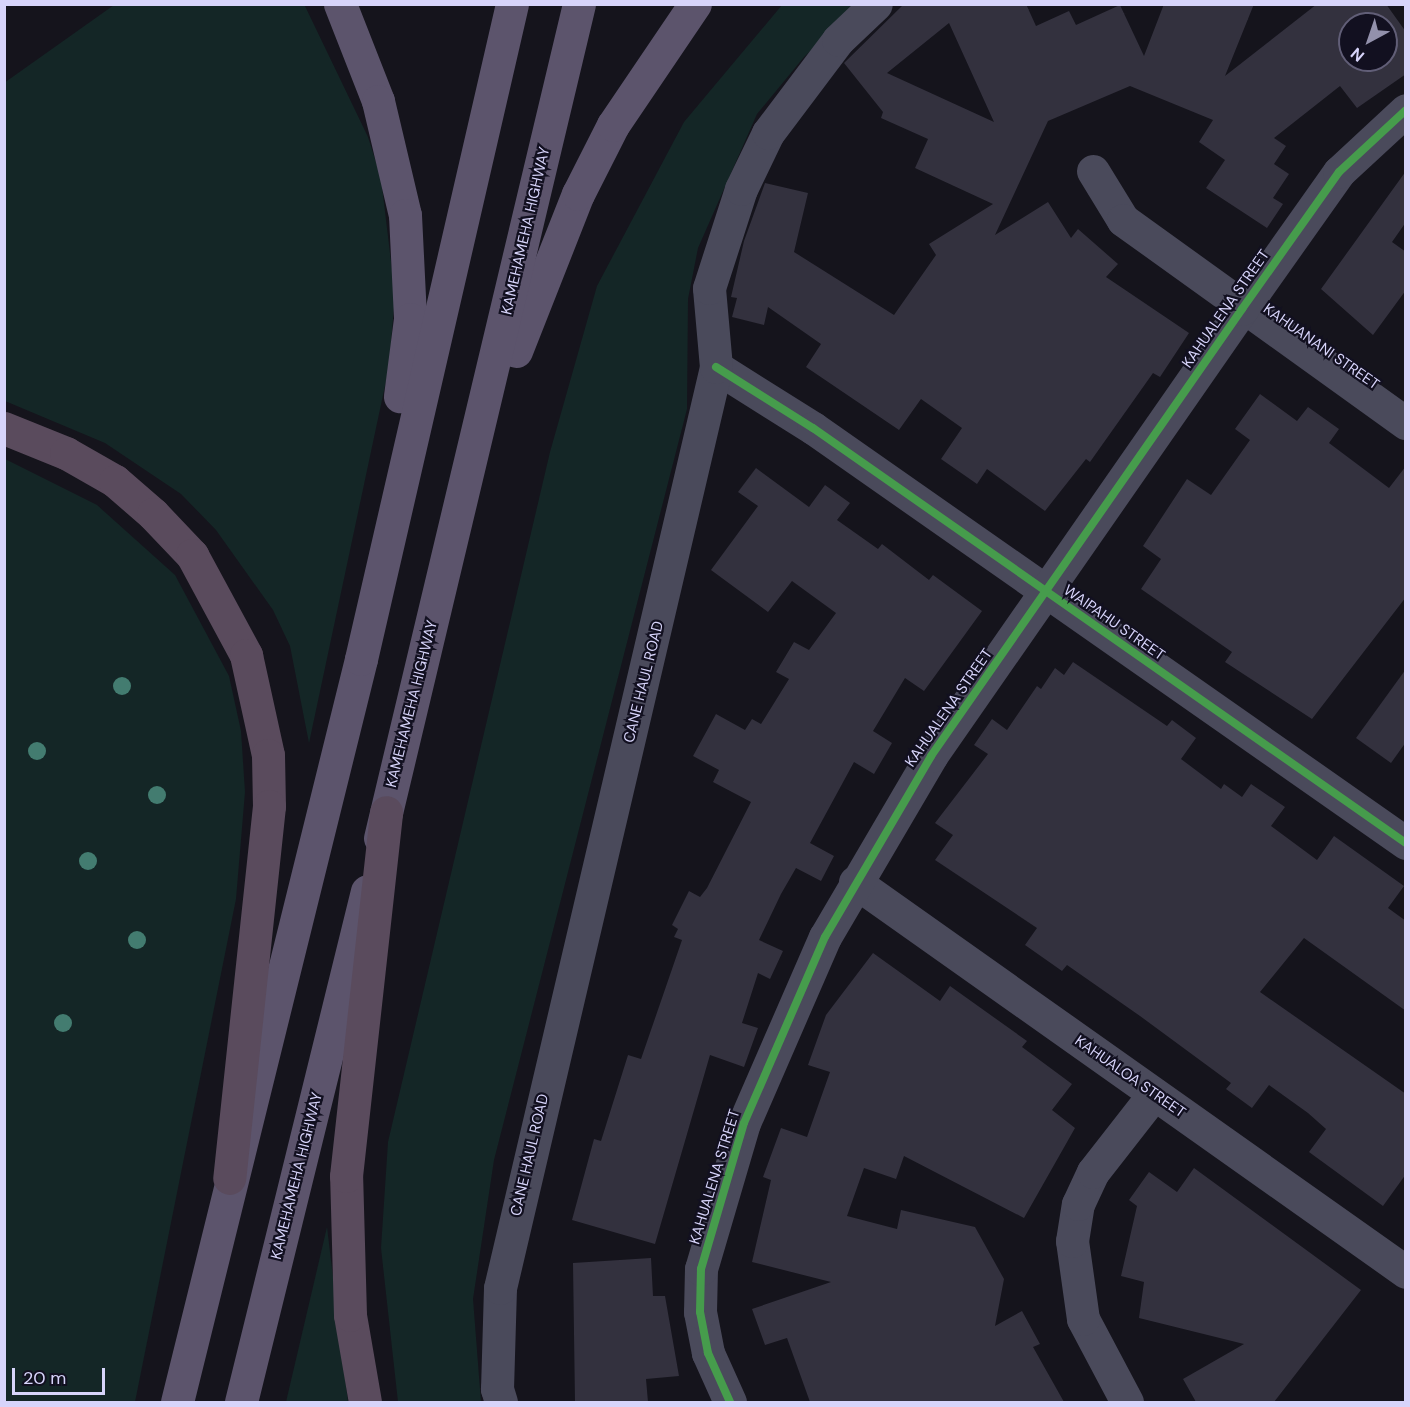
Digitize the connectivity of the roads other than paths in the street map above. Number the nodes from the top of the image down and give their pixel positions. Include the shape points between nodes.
1 (340, 4) edge
2 (512, 4) edge
3 (579, 4) edge
4 (695, 4) edge
5 (876, 4) edge
6 (1406, 110) edge
7 (1093, 171) dead end
8 (1242, 309) junction
9 (716, 367) junction
10 (1406, 423) edge
11 (4, 428) edge
12 (455, 529) junction
13 (1047, 593) junction
14 (361, 659) junction
15 (386, 812) junction
16 (1406, 843) edge
17 (855, 882) junction
18 (1154, 1094) junction
19 (229, 1178) junction
20 (1406, 1272) edge
21 (177, 1402) edge
22 (241, 1402) edge
23 (365, 1402) edge
24 (501, 1402) edge
25 (730, 1402) edge
26 (1127, 1402) edge

1 - 14 main road via 395,159 410,269 406,358
2 - 14 main road
3 - 12 main road, KAMEHAMEHA HIGHWAY
4 - 12 main road via 614,125 578,194 539,284
5 - 9 street, CANE HAUL ROAD via 804,80 768,133 741,189 709,288
6 - 8 street, KAHUALENA STREET via 1339,172
7 - 8 street, KAHUANANI STREET via 1123,220
8 - 10 street, KAHUANANI STREET
8 - 13 street, KAHUALENA STREET
9 - 13 street, WAIPAHU STREET
9 - 24 street, CANE HAUL ROAD via 500,1288 497,1389
11 - 19 highway via 66,453 115,482 153,514 192,555 246,655 268,755 269,806
12 - 15 main road, KAMEHAMEHA HIGHWAY
13 - 16 street, WAIPAHU STREET
13 - 17 street, KAHUALENA STREET via 924,766
14 - 19 main road
15 - 22 main road, KAMEHAMEHA HIGHWAY
15 - 23 highway via 346,1176 350,1315
17 - 18 street, KAHUALOA STREET
17 - 25 street, KAHUALENA STREET via 748,1113 701,1269 700,1312 708,1353
18 - 20 street, KAHUALOA STREET
18 - 26 street via 1093,1172 1078,1204 1072,1241 1083,1319
19 - 21 main road

